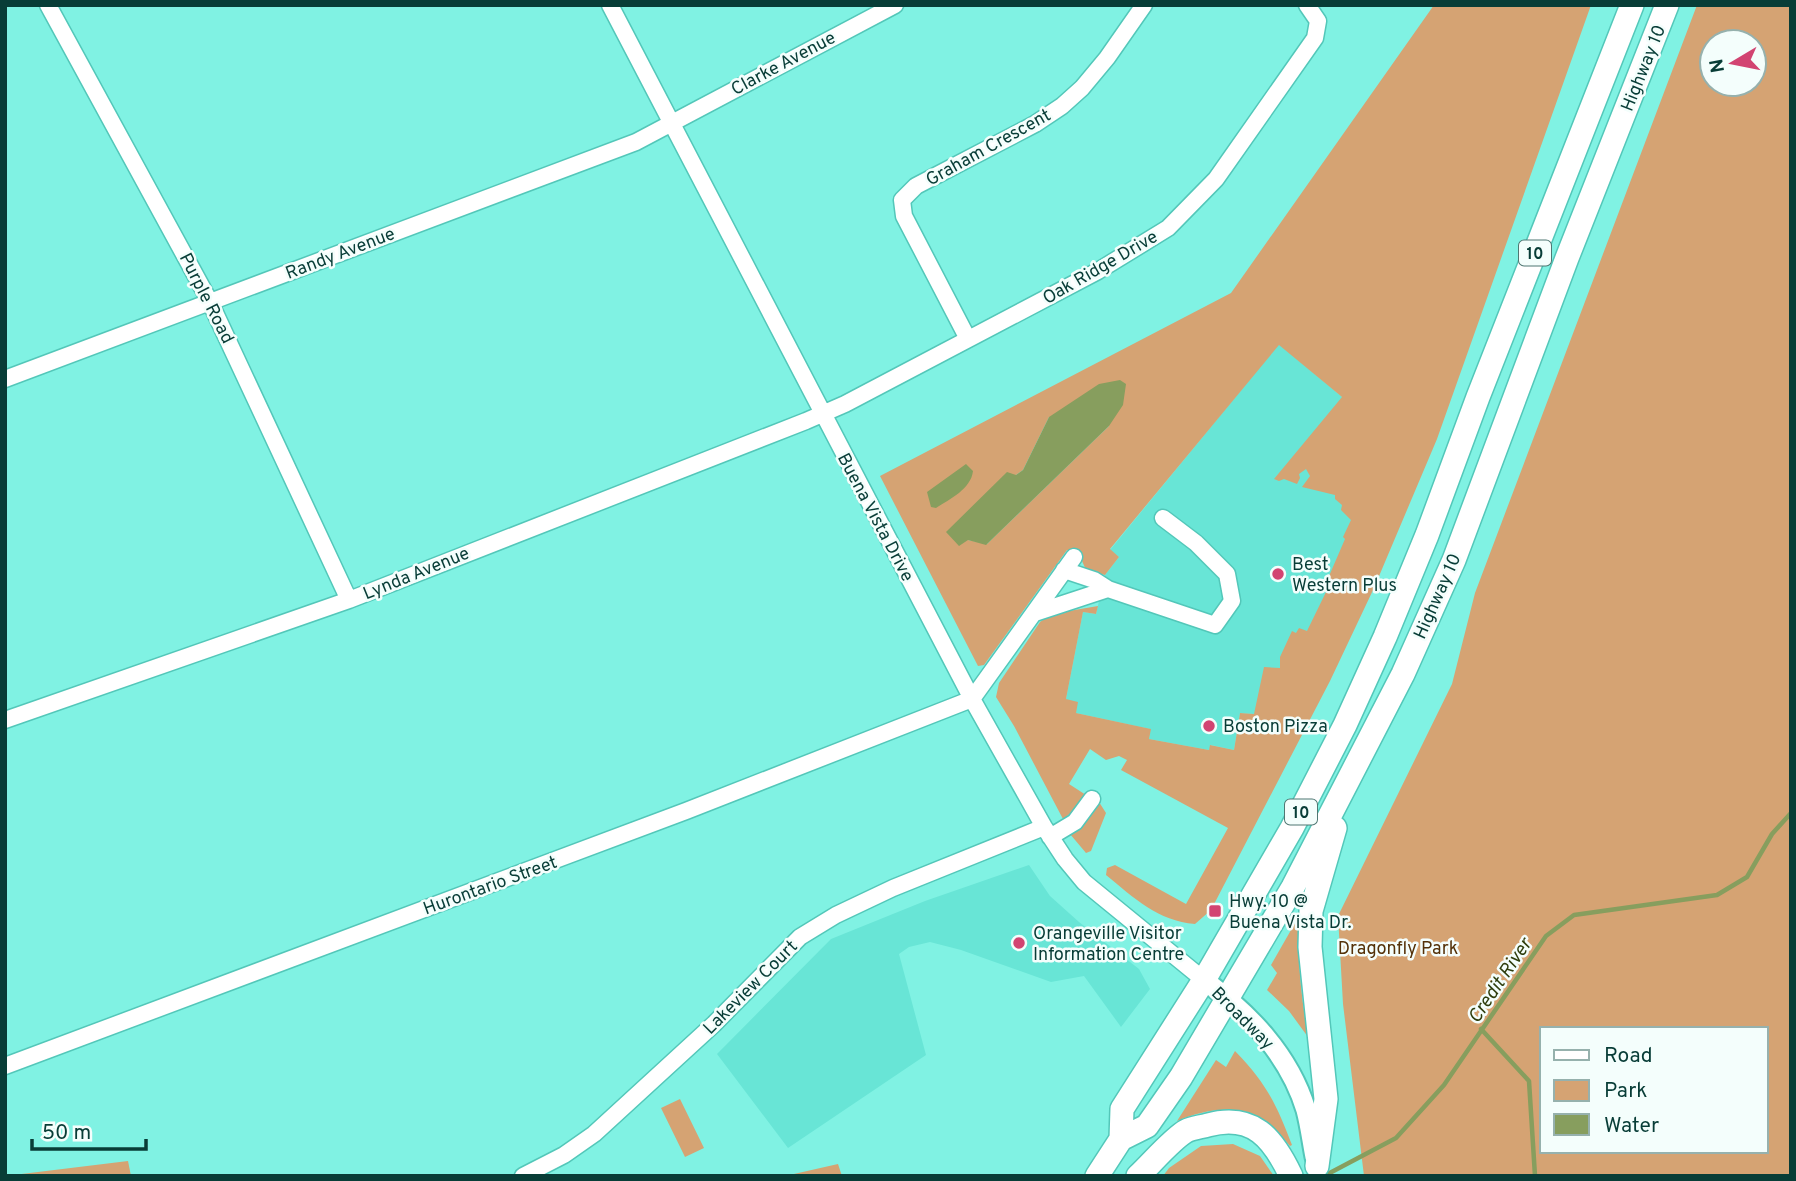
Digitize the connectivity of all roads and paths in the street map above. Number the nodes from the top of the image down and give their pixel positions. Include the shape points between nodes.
1 (48, 5) edge
2 (610, 5) edge
3 (895, 5) edge
4 (1144, 5) edge
5 (1307, 5) edge
6 (1619, 5) edge
7 (1632, 5) edge
8 (1667, 5) edge
9 (1615, 48) junction
10 (671, 122) junction
11 (210, 302) junction
12 (968, 339) junction
13 (5, 379) edge
14 (822, 414) junction
15 (1163, 518) dead end
16 (1108, 589) junction
17 (349, 600) junction
18 (1035, 613) junction
19 (972, 699) junction
20 (5, 720) edge
21 (1348, 779) junction
22 (1093, 799) dead end
23 (1047, 832) junction
24 (1204, 980) junction
25 (1228, 998) junction
26 (5, 1066) edge
27 (1121, 1139) junction
28 (1318, 1171) edge
29 (523, 1176) edge
30 (1097, 1176) edge
31 (1138, 1176) edge
32 (1291, 1176) edge

1 - 11 street, Purple Road
2 - 10 street, Buena Vista Drive
3 - 10 street, Clarke Avenue
4 - 12 street, Graham Crescent via 1107,58 1062,106 916,186 902,200 904,216
5 - 12 street, Oak Ridge Drive via 1318,21 1306,53 1216,179 1168,228 1098,271
6 - 9 highway
7 - 9 highway, Highway 10 / 10
8 - 21 highway, Highway 10 / 10 via 1454,560 1403,674
9 - 24 highway, Highway 10 / 10 via 1385,637 1292,828
10 - 11 street, Randy Avenue via 636,142
10 - 14 street, Buena Vista Drive
11 - 13 street, Randy Avenue
11 - 17 street, Purple Road
12 - 14 street, Oak Ridge Drive
14 - 17 street, Lynda Avenue
14 - 19 street, Buena Vista Drive
15 - 16 street via 1227,573 1232,601 1215,625
16 - 18 street
16 - 18 street via 1069,564
17 - 20 street, Lynda Avenue
18 - 19 street
19 - 23 street, Buena Vista Drive
19 - 26 street, Hurontario Street via 545,865
21 - 25 highway, Highway 10 / 10 via 1293,887
21 - 28 highway via 1311,911 1312,978 1326,1099
22 - 23 street, Lakeview Court via 1075,822
23 - 24 street, Buena Vista Drive via 1084,882
23 - 29 street, Lakeview Court via 894,888 800,937 594,1134
24 - 25 main road, Broadway
24 - 27 highway, Highway 10 / 10 via 1122,1109
25 - 27 highway, Highway 10 / 10 via 1147,1125
25 - 28 main road, Broadway via 1277,1051 1292,1076 1306,1110
27 - 30 highway, Highway 10 / 10
31 - 32 highway via 1186,1131 1224,1121 1265,1135

